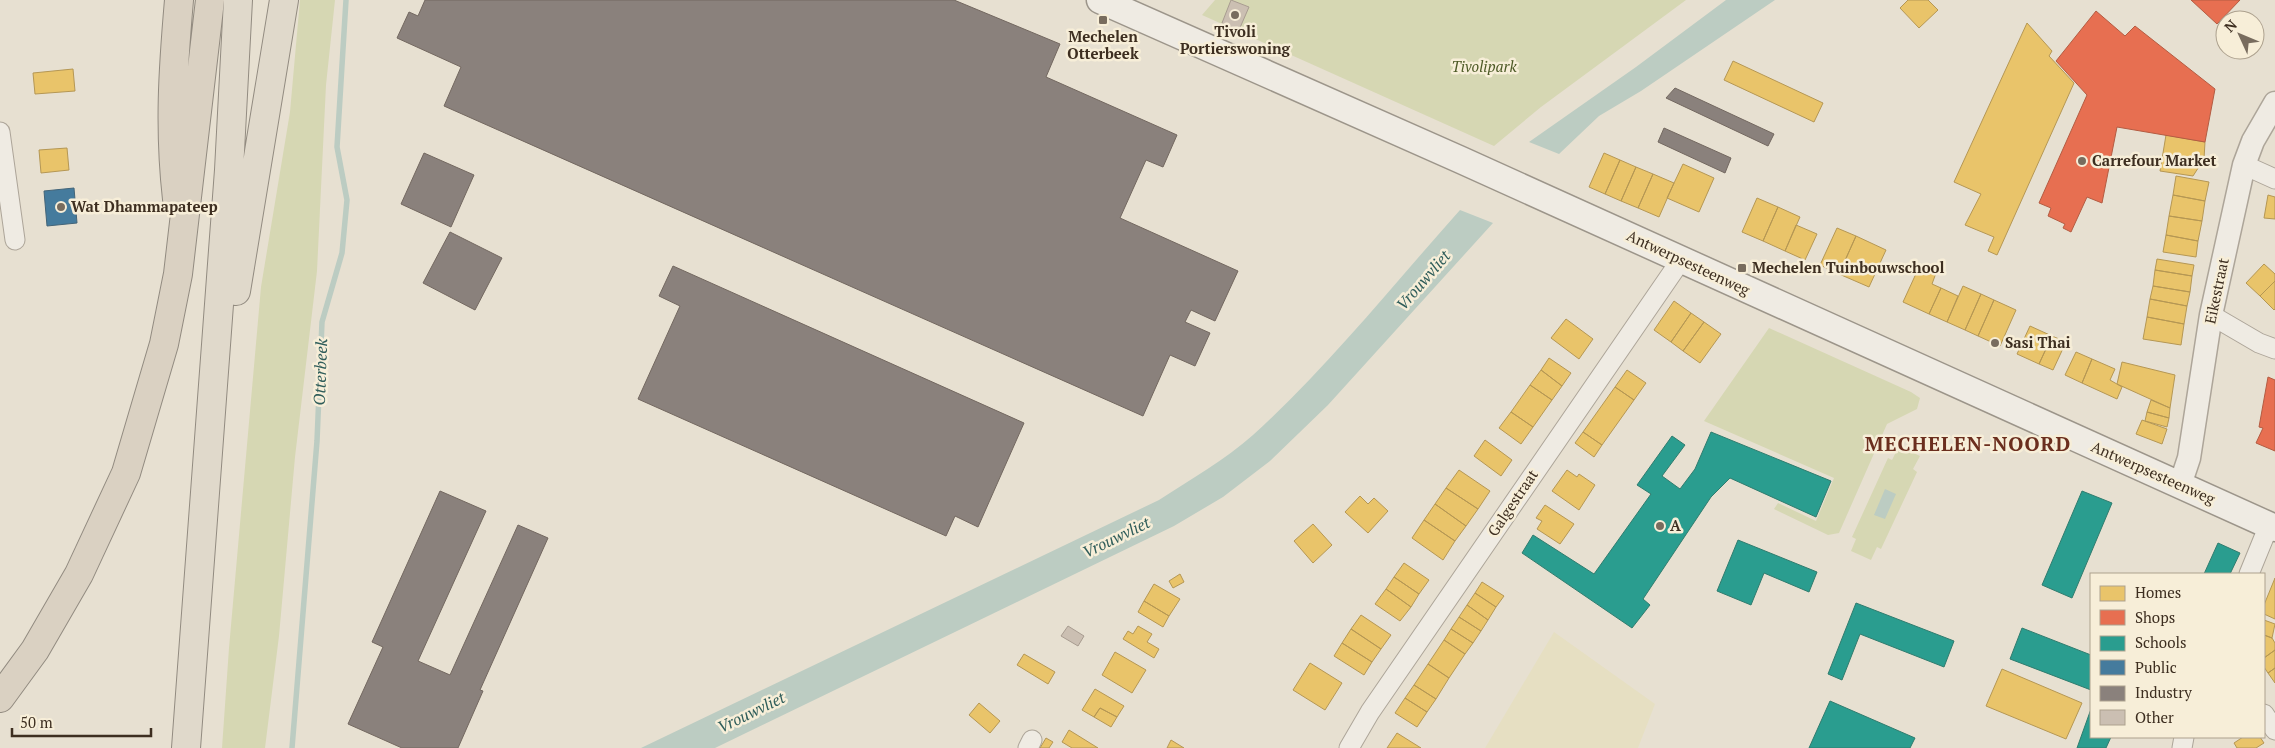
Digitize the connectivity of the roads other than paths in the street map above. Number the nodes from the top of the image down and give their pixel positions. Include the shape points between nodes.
1 (178, 0) edge
2 (210, 0) edge
3 (238, 0) edge
4 (284, 0) edge
5 (1100, 0) edge
6 (2275, 103) edge
7 (0, 132) edge
8 (2244, 165) junction
9 (2275, 179) edge
10 (15, 240) dead end
11 (182, 248) junction
12 (1681, 260) junction
13 (2211, 315) junction
14 (2275, 350) edge
15 (215, 356) junction
16 (2180, 485) junction
17 (2272, 526) edge
18 (2249, 573) edge
19 (0, 698) edge
20 (2265, 715) edge
21 (2275, 730) edge
22 (186, 748) edge
23 (1349, 748) edge

1 - 11 highway via 171,96 172,160
2 - 11 highway
3 - 15 highway
4 - 15 highway via 234,304
5 - 12 main road, Antwerpsesteenweg
6 - 8 street, Eikestraat via 2253,141
7 - 10 street
8 - 9 street
8 - 13 street, Eikestraat
11 - 19 highway via 164,344 126,473 79,574 35,650
12 - 16 main road, Antwerpsesteenweg
12 - 23 street, Galgestraat via 1370,712
13 - 14 street
13 - 16 street, Eikestraat via 2189,458
15 - 22 highway
16 - 17 main road, Antwerpsesteenweg
17 - 18 street
20 - 21 street

